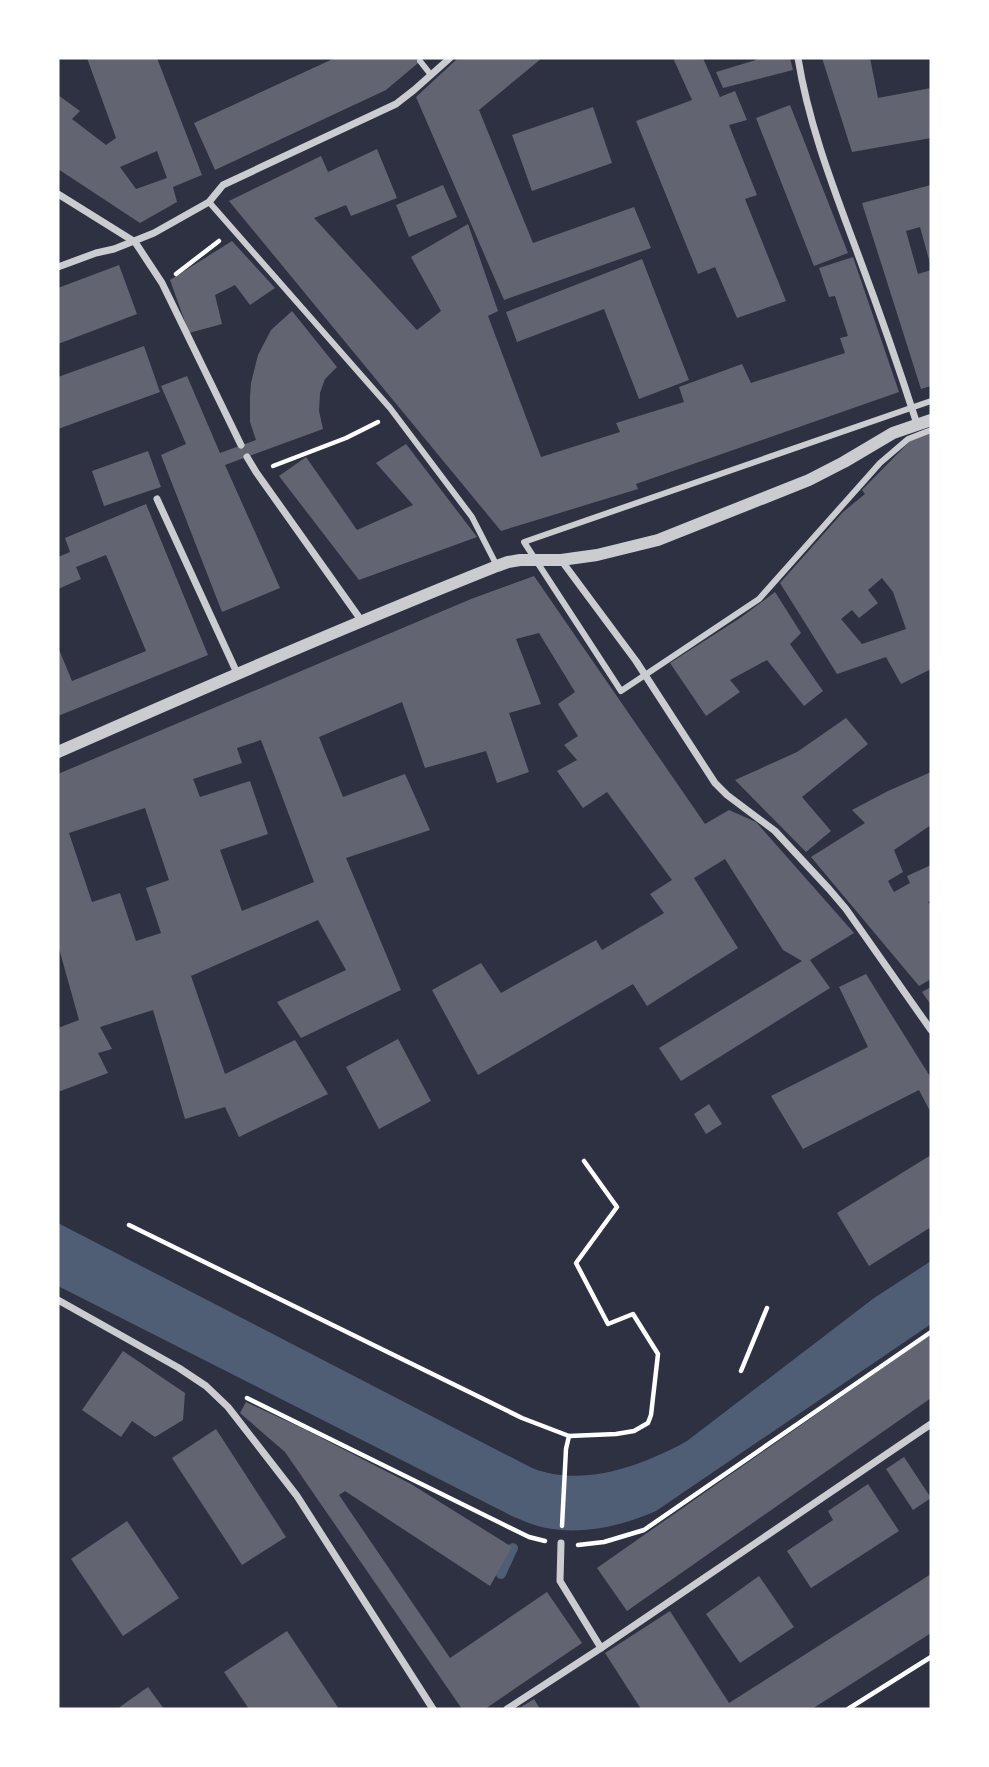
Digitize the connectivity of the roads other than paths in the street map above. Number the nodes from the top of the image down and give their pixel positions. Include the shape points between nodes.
1 (450, 58) edge
2 (798, 58) edge
3 (420, 61) dead end
4 (431, 75) junction
5 (58, 194) edge
6 (209, 202) junction
7 (135, 242) junction
8 (58, 267) edge
9 (931, 401) edge
10 (912, 408) junction
11 (931, 420) edge
12 (917, 425) junction
13 (931, 430) edge
14 (241, 445) dead end
15 (247, 457) dead end
16 (157, 499) dead end
17 (534, 559) junction
18 (561, 560) junction
19 (497, 566) junction
20 (361, 620) junction
21 (237, 673) junction
22 (645, 675) junction
23 (58, 752) edge
24 (931, 1030) edge
25 (58, 1300) edge
26 (931, 1424) edge
27 (561, 1544) road end
28 (601, 1648) junction
29 (433, 1709) edge
30 (507, 1709) edge

1 - 4 street
2 - 10 street via 822,156
3 - 4 street
4 - 6 street via 387,109 223,185
5 - 7 street
6 - 7 street
6 - 19 street via 394,414 472,517
7 - 8 street
7 - 14 street via 162,283
9 - 10 street
10 - 12 street
10 - 17 street via 524,542
11 - 12 street
12 - 18 street via 893,433 809,480 673,535 613,552
13 - 22 street via 908,439 880,463 759,599
15 - 20 street
16 - 21 street
17 - 18 street
17 - 19 street
17 - 22 street via 621,691
18 - 22 street
19 - 20 street
20 - 21 street
21 - 23 street
22 - 24 street via 715,783 775,831 829,889
25 - 29 street via 169,1362 206,1386 228,1408 297,1496
26 - 28 street
27 - 28 street via 560,1581
28 - 30 street

